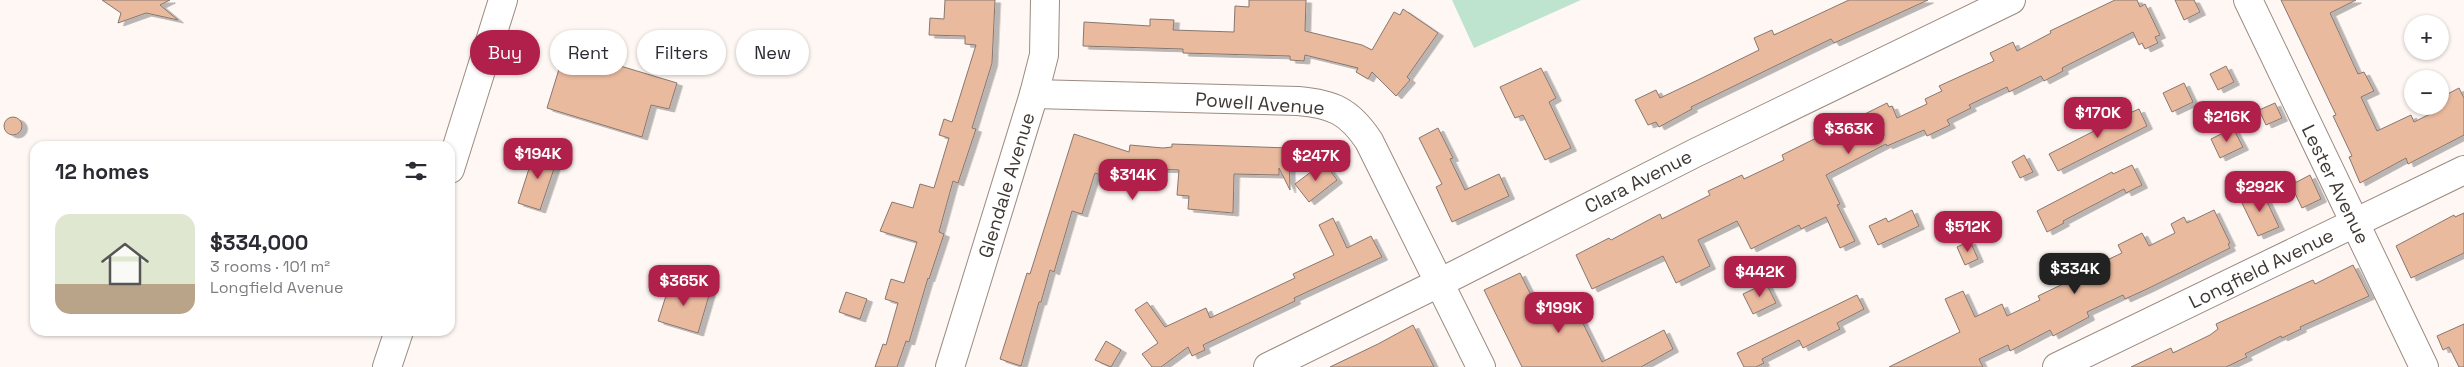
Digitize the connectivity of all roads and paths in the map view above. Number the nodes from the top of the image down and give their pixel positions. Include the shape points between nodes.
1 (503, 0) edge
2 (1045, 0) edge
3 (2011, 0) edge
4 (2248, 0) edge
5 (1034, 94) junction
6 (455, 153) edge
7 (2464, 170) edge
8 (2354, 223) junction
9 (1440, 282) junction
10 (397, 336) edge
11 (388, 367) edge
12 (950, 367) edge
13 (1268, 367) edge
14 (1481, 367) edge
15 (2057, 367) edge
16 (2424, 367) edge

1 - 6 street
2 - 5 street, Glendale Avenue via 1044,55
3 - 9 street, Clara Avenue via 1686,157
4 - 8 street, Lester Avenue
5 - 9 street, Powell Avenue via 1298,101 1334,108 1352,118 1369,141
5 - 12 street, Glendale Avenue
7 - 8 street, Longfield Avenue
8 - 15 street, Longfield Avenue
8 - 16 street, Lester Avenue
9 - 13 street, Clara Avenue
9 - 14 street, Powell Avenue
10 - 11 street

